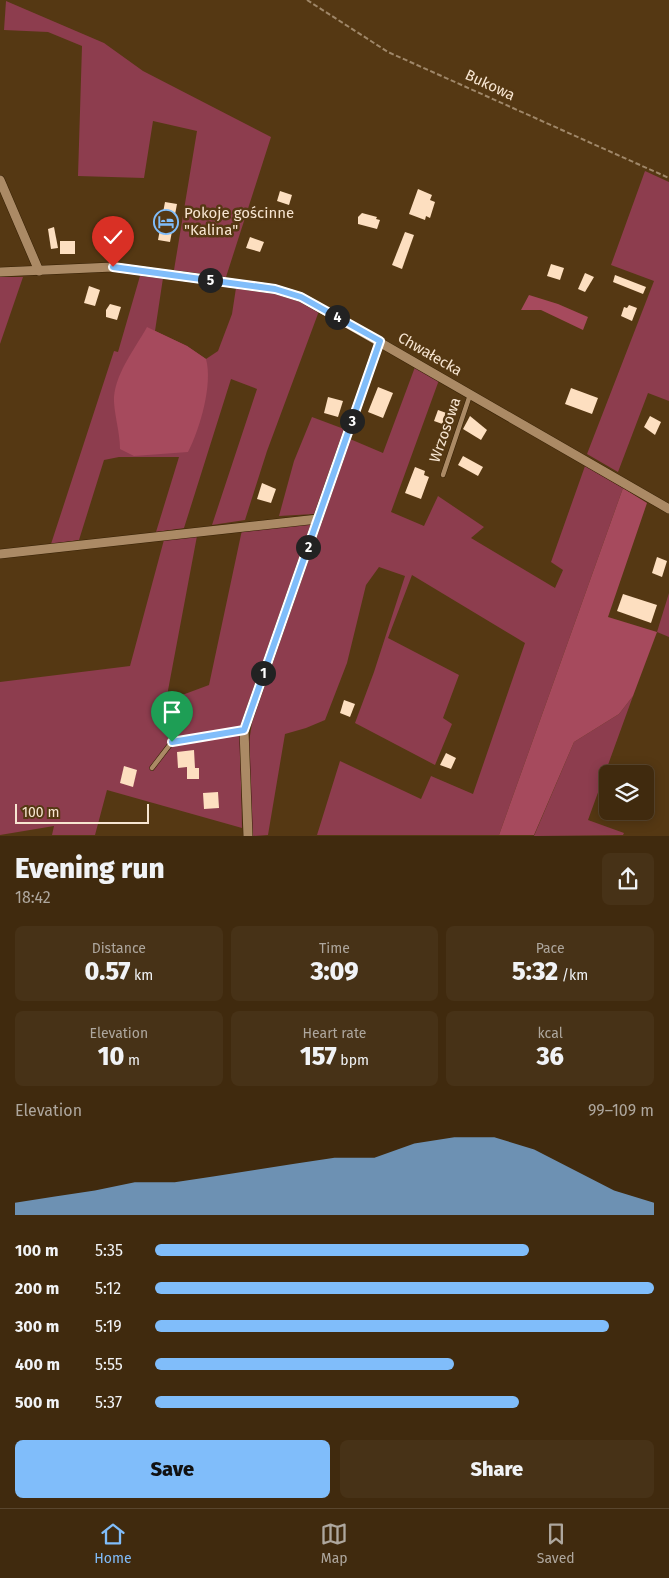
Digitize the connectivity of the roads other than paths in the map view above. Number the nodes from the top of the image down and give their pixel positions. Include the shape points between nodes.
1 (0, 180) edge
2 (39, 271) junction
3 (0, 272) edge
4 (380, 341) junction
5 (471, 394) junction
6 (443, 475) dead end
7 (669, 509) edge
8 (318, 519) junction
9 (0, 554) edge
10 (244, 730) junction
11 (152, 768) dead end
12 (248, 836) edge

1 - 2 street
2 - 3 street, Chwałecka
2 - 4 street, Chwałecka via 113,267 275,289 301,297
4 - 5 street, Chwałecka
4 - 8 street
5 - 6 lane, Wrzosowa
5 - 7 street, Chwałecka
8 - 9 street
8 - 10 street
10 - 11 lane via 172,742
10 - 12 street

